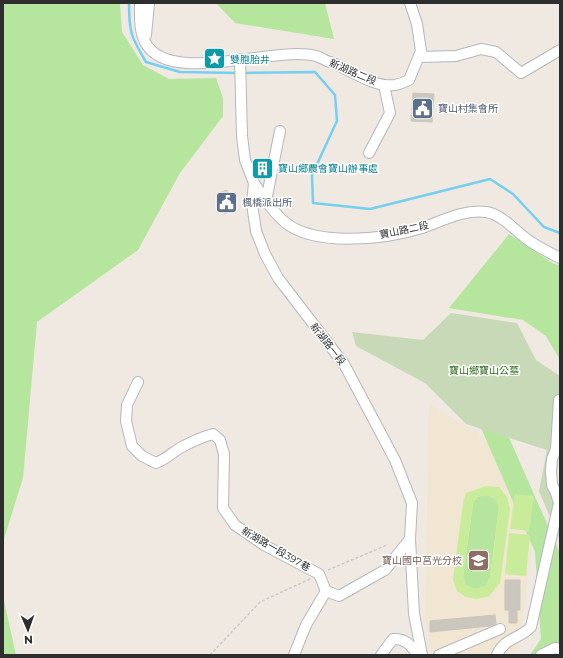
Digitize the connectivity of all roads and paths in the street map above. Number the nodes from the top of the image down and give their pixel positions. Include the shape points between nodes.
1 (140, 3) edge
2 (149, 3) edge
3 (410, 3) edge
4 (145, 42) junction
5 (560, 50) edge
6 (419, 57) junction
7 (240, 59) junction
8 (384, 85) junction
9 (280, 131) dead end
10 (369, 153) dead end
11 (254, 183) junction
12 (266, 201) junction
13 (560, 258) edge
14 (138, 382) dead end
15 (559, 400) dead end
16 (556, 449) junction
17 (560, 459) edge
18 (410, 539) junction
19 (387, 545) dead end
20 (319, 574) junction
21 (326, 591) junction
22 (500, 629) dead end
23 (560, 649) edge
24 (210, 655) edge
25 (294, 655) edge
26 (381, 655) edge
27 (418, 655) edge
28 (422, 655) edge
29 (439, 655) edge
30 (497, 655) edge
31 (541, 655) edge

1 - 4 street via 140,23
2 - 4 street
3 - 6 street, 新湖路二段 via 420,40
4 - 7 street, 新湖路二段 via 153,52 165,59 178,62 200,64
5 - 6 street via 522,73 496,52 481,49 456,56
6 - 8 street, 新湖路二段 via 409,80 395,85
7 - 8 street, 新湖路二段 via 296,54 316,56
7 - 11 street, 新湖路一段 via 244,154
8 - 10 street via 390,113
9 - 12 street
11 - 12 street, 寶山路二段
11 - 18 street, 新湖路一段 via 252,204 256,232 265,254 278,278 344,364 395,460 412,503
12 - 13 street, 寶山路二段 via 286,224 315,236 338,238 395,234 419,229 468,212 488,212
14 - 20 street, 新湖路一段397巷 via 127,405 126,421 132,446 142,456 156,463 202,437 213,434 220,440 224,454 223,508 235,525 264,545
15 - 16 street
16 - 17 street
16 - 30 street via 551,471 552,485 559,504 531,627 523,635 502,645
18 - 21 street via 385,570 339,596
18 - 28 street, 新湖路一段 via 414,614
19 - 20 path
20 - 21 street, 新湖路一段397巷
20 - 24 path via 260,602
21 - 25 street via 306,625
22 - 29 street
23 - 31 street via 555,648
26 - 27 street via 393,639 400,639 410,645

